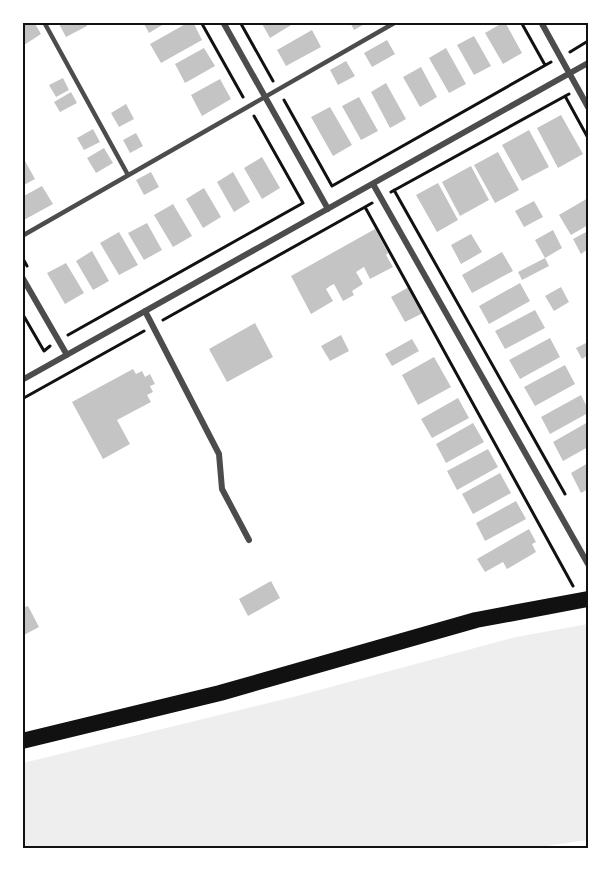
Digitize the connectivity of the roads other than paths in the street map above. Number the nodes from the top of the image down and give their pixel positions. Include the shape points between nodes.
1 (44, 22) edge
2 (223, 22) edge
3 (396, 22) edge
4 (541, 22) edge
5 (386, 25) edge
6 (588, 63) edge
7 (570, 74) junction
8 (265, 97) junction
9 (588, 107) edge
10 (128, 175) junction
11 (373, 184) junction
12 (328, 209) junction
13 (22, 236) edge
14 (22, 277) edge
15 (145, 311) junction
16 (67, 355) junction
17 (22, 380) edge
18 (249, 540) dead end
19 (588, 564) edge
20 (588, 599) edge
21 (22, 741) edge

1 - 10 lane
2 - 8 street
3 - 5 lane
4 - 7 street
5 - 8 lane
6 - 7 street
7 - 9 street
7 - 11 street
8 - 10 lane
8 - 12 street
10 - 13 lane
11 - 12 street
11 - 19 street
12 - 15 street
14 - 16 street
15 - 16 street
15 - 18 street via 219,454 222,489
16 - 17 street
20 - 21 highway via 476,620 220,693

